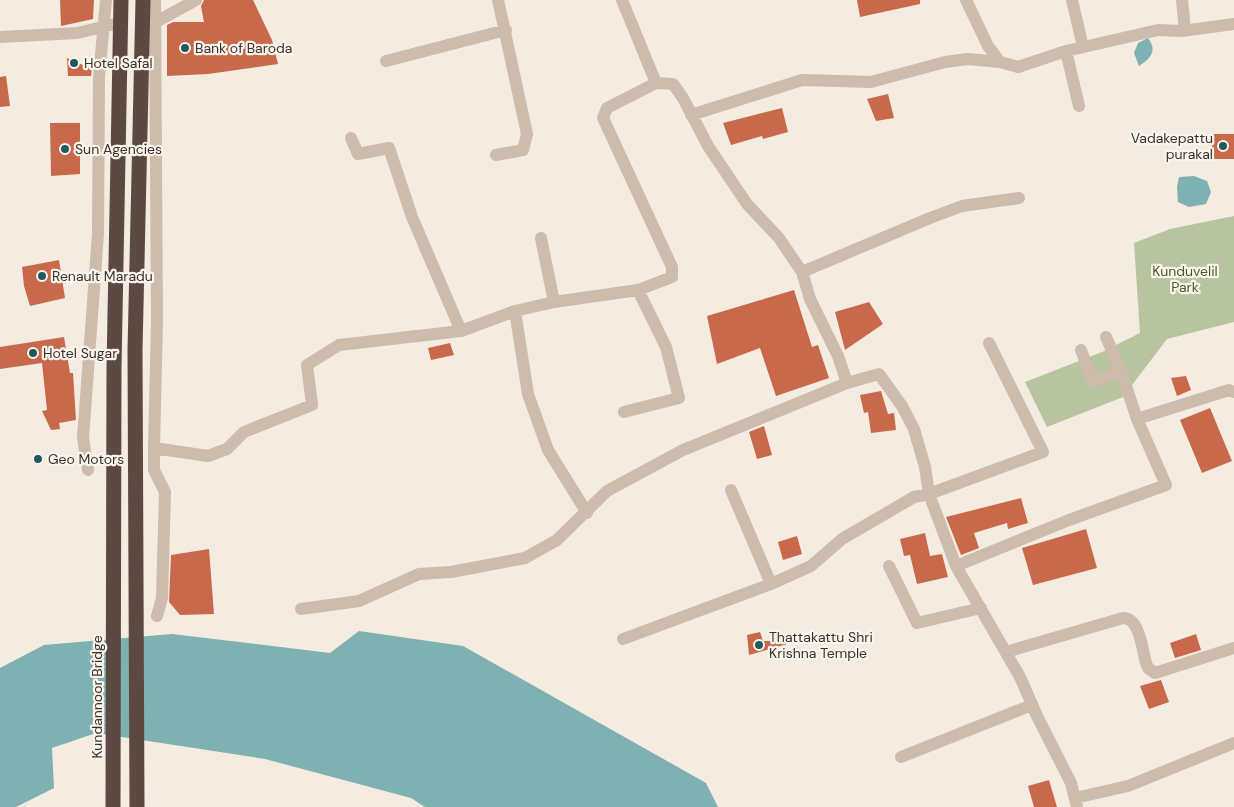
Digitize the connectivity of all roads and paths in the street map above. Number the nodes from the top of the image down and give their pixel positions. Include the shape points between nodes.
1 (106, 0) edge
2 (120, 0) edge
3 (143, 0) edge
4 (155, 0) edge
5 (196, 0) edge
6 (498, 0) edge
7 (622, 0) edge
8 (966, 0) edge
9 (1072, 0) edge
10 (1182, 0) edge
11 (120, 22) junction
12 (154, 23) junction
13 (1234, 24) edge
14 (104, 28) junction
15 (506, 30) junction
16 (1185, 30) junction
17 (0, 37) edge
18 (1082, 48) junction
19 (1066, 52) junction
20 (386, 62) dead end
21 (1000, 62) junction
22 (656, 83) junction
23 (1079, 106) dead end
24 (691, 116) junction
25 (350, 138) dead end
26 (496, 155) dead end
27 (1018, 198) dead end
28 (541, 238) dead end
29 (802, 272) junction
30 (638, 290) junction
31 (554, 302) junction
32 (515, 311) junction
33 (461, 331) junction
34 (1106, 337) dead end
35 (989, 343) dead end
36 (1081, 350) dead end
37 (1121, 371) junction
38 (847, 383) junction
39 (1234, 392) edge
40 (624, 412) dead end
41 (1137, 419) junction
42 (154, 448) junction
43 (88, 470) dead end
44 (731, 490) dead end
45 (929, 494) junction
46 (587, 513) junction
47 (889, 566) dead end
48 (956, 566) junction
49 (772, 584) junction
50 (301, 608) dead end
51 (981, 608) junction
52 (157, 616) dead end
53 (623, 639) dead end
54 (1234, 648) edge
55 (1006, 652) junction
56 (1032, 705) junction
57 (1234, 742) edge
58 (901, 757) dead end
59 (1076, 803) edge
60 (113, 807) edge
61 (137, 807) edge

1 - 14 street
2 - 11 highway, Kundannoor Bridge
3 - 61 highway via 135,350
4 - 12 street
5 - 12 street
6 - 15 street
7 - 22 street
8 - 21 street via 988,46
9 - 18 street
10 - 16 street
11 - 14 street
11 - 60 highway, Kundannoor Bridge via 114,368
12 - 42 street via 157,320
13 - 16 street
14 - 17 street via 77,33
14 - 43 street via 98,77 98,234 83,438
15 - 20 street
15 - 26 street via 527,134 523,150
16 - 18 street via 1158,30
18 - 19 street
19 - 21 street via 1018,67
19 - 23 street
21 - 24 street via 968,59 945,62 871,82 802,80
22 - 24 street via 673,84
22 - 30 street via 607,108 603,118 672,267 672,277
24 - 29 street via 747,204 779,238
25 - 33 street via 358,154 389,148 412,217
27 - 29 street via 962,206
28 - 31 street
29 - 38 street via 810,299 838,356
30 - 31 street
30 - 40 street via 666,347 679,398
31 - 32 street
32 - 33 street
32 - 46 street via 528,394 548,450
33 - 42 street via 339,345 307,365 312,405 244,432 227,449 208,456
34 - 37 street
35 - 45 street via 1043,452
36 - 37 street via 1093,382
37 - 41 street
38 - 45 street via 879,374 914,429
38 - 46 street via 683,450 608,491
39 - 41 street via 1232,389
41 - 48 street via 1166,484
42 - 52 street via 154,470 165,492 162,598
44 - 49 street
45 - 48 street
45 - 49 street via 914,497 842,538 811,566
46 - 50 street via 557,540 525,558 450,572 419,574 359,601
47 - 51 street via 917,623
48 - 51 street
49 - 53 street
51 - 55 street
54 - 55 street via 1155,673 1148,668 1134,623 1123,618
55 - 56 street
56 - 58 street
56 - 59 street via 1071,783
57 - 59 street via 1128,786

